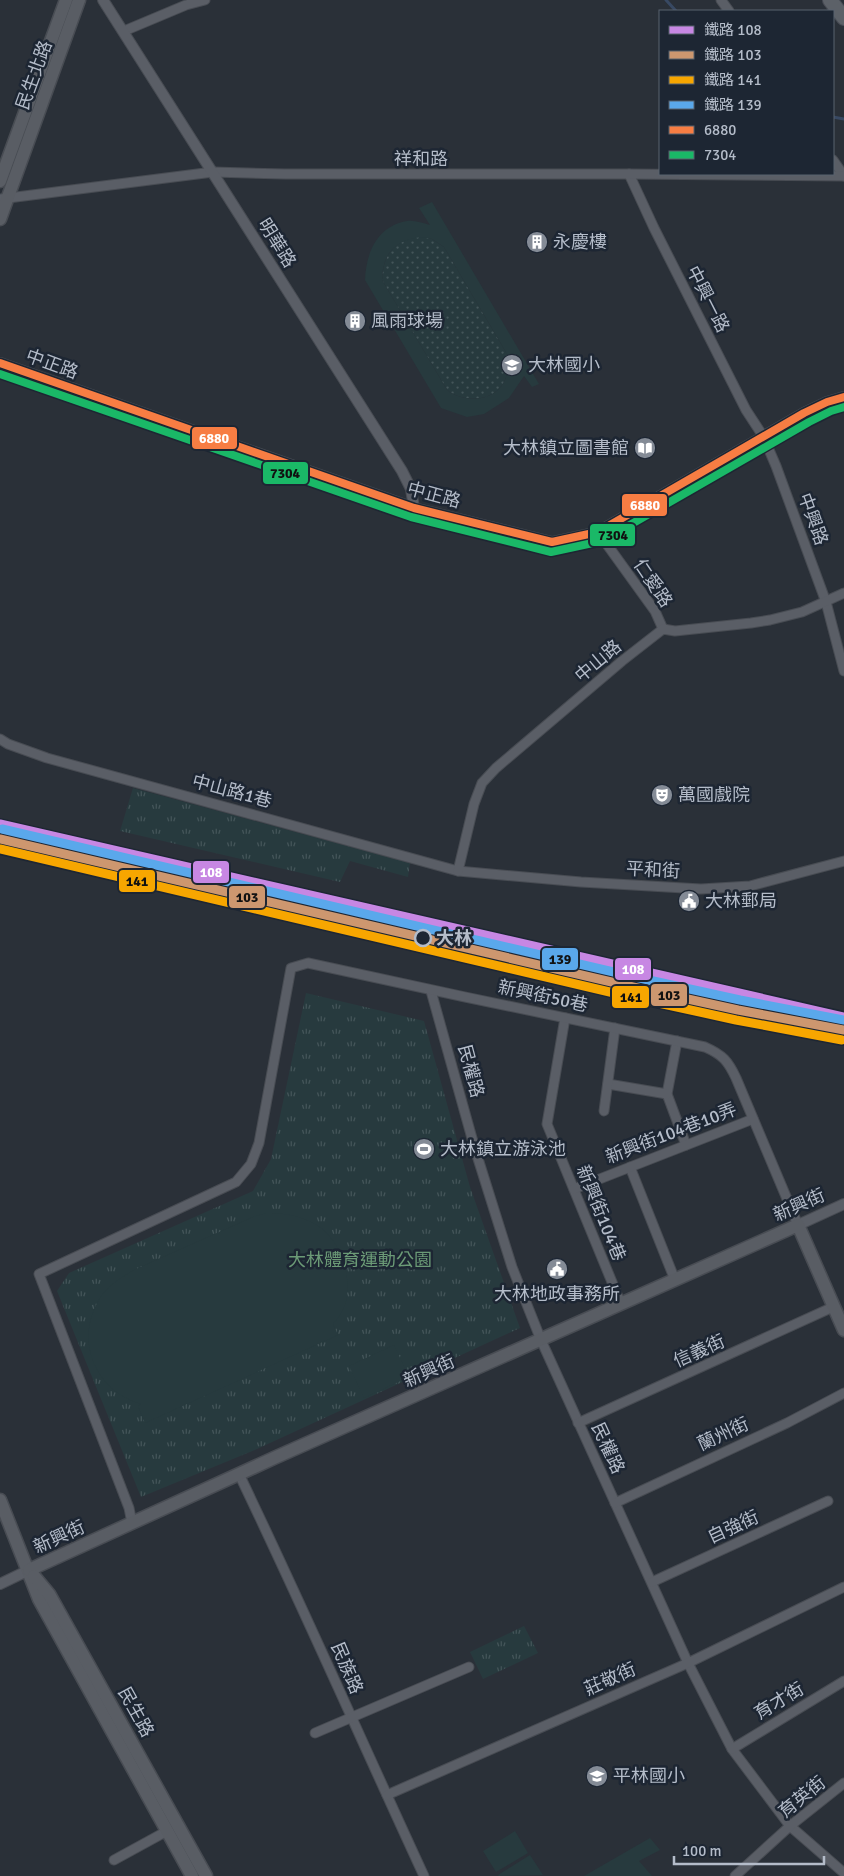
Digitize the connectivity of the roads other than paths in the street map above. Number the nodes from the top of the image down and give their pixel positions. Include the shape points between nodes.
1 (66, 0) edge
2 (80, 0) edge
3 (103, 0) edge
4 (205, 0) edge
5 (830, 0) edge
6 (844, 18) edge
7 (124, 31) junction
8 (834, 161) edge
9 (213, 172) junction
10 (630, 174) junction
11 (659, 174) edge
12 (737, 175) edge
13 (844, 176) edge
14 (0, 181) edge
15 (4, 198) edge
16 (0, 219) edge
17 (0, 363) edge
18 (844, 397) edge
19 (763, 436) junction
20 (414, 508) junction
21 (598, 532) junction
22 (844, 593) edge
23 (826, 602) junction
24 (664, 629) junction
25 (844, 671) edge
26 (0, 739) edge
27 (844, 861) edge
28 (458, 871) junction
29 (431, 991) junction
30 (565, 1018) junction
31 (615, 1028) junction
32 (677, 1041) junction
33 (608, 1084) junction
34 (667, 1094) junction
35 (604, 1111) dead end
36 (753, 1119) junction
37 (686, 1145) junction
38 (630, 1167) junction
39 (574, 1189) junction
40 (844, 1204) edge
41 (798, 1225) junction
42 (675, 1280) junction
43 (621, 1304) junction
44 (833, 1307) junction
45 (844, 1330) edge
46 (541, 1340) junction
47 (844, 1393) edge
48 (578, 1423) junction
49 (239, 1474) junction
50 (0, 1500) edge
51 (828, 1501) dead end
52 (615, 1503) junction
53 (132, 1523) junction
54 (29, 1570) junction
55 (652, 1582) junction
56 (0, 1584) edge
57 (844, 1587) edge
58 (688, 1663) junction
59 (469, 1667) dead end
60 (844, 1680) edge
61 (350, 1718) junction
62 (315, 1733) dead end
63 (732, 1749) junction
64 (844, 1783) edge
65 (387, 1795) junction
66 (790, 1826) junction
67 (167, 1831) junction
68 (114, 1860) dead end
69 (844, 1873) edge
70 (192, 1876) edge
71 (206, 1876) edge
72 (424, 1876) edge
73 (735, 1876) edge

1 - 14 main road, 民生北路
2 - 15 main road, 民生北路
3 - 7 street, 明華路
4 - 7 street
5 - 6 main road
7 - 9 street, 明華路
8 - 13 street
9 - 10 street, 祥和路
9 - 15 street, 祥和路
9 - 20 street, 明華路 via 402,471 411,489
10 - 11 street, 祥和路
10 - 19 street, 中興一路 via 746,410
12 - 13 street, 祥和路
15 - 16 main road, 民生北路
17 - 20 street, 中正路
18 - 19 street, 中正路 via 812,409
19 - 21 street, 中正路
19 - 23 street, 中興路
20 - 21 street, 中正路 via 552,542
21 - 24 street, 仁愛路 via 655,611
22 - 23 street
23 - 24 street via 802,612 751,623
23 - 25 street, 中興路
24 - 28 street, 中山路 via 622,661 482,783
26 - 28 street, 中山路1巷 via 47,758
27 - 28 street, 平和街 via 750,886 701,889
29 - 30 street, 新興街50巷
29 - 46 street, 民權路 via 489,1195 512,1267
29 - 53 street, 新興街50巷 via 308,963 291,968 259,1143 251,1164 236,1182 38,1274
30 - 31 street, 新興街50巷
30 - 39 street, 新興街104巷 via 547,1124
31 - 32 street, 新興街50巷
31 - 33 street
32 - 34 street
32 - 36 street, 新興街50巷 via 706,1047 729,1062
33 - 34 street
33 - 35 street
34 - 37 street
36 - 37 street, 新興街104巷10弄
36 - 41 street, 新興街50巷
37 - 38 street, 新興街104巷10弄
38 - 39 street, 新興街104巷10弄
38 - 42 street
39 - 43 street, 新興街104巷
40 - 41 street, 新興街
41 - 42 main road, 新興街
41 - 44 main road
42 - 43 main road, 新興街
43 - 46 main road, 新興街
44 - 45 main road
44 - 48 street, 信義街
46 - 48 street, 民權路
46 - 49 main road, 新興街
47 - 52 street, 蘭州街
48 - 52 street, 民權路
49 - 53 main road, 新興街
49 - 61 street, 民族路
50 - 54 main road, 民生路
51 - 55 street, 自強街
52 - 55 street, 民權路
53 - 54 main road, 新興街
54 - 56 street
54 - 67 main road, 民生路 via 39,1599
54 - 71 main road, 民生路 via 50,1594
55 - 58 street, 民權路
57 - 58 street, 莊敬街
58 - 63 street, 民權路
58 - 65 street, 莊敬街
59 - 61 street
60 - 63 street, 育才街
61 - 62 street
61 - 65 street, 民族路
63 - 66 street, 民權路
64 - 66 street, 育英街
65 - 72 street, 民族路
66 - 69 street, 民權路
66 - 73 street, 育英街
67 - 68 street
67 - 70 main road, 民生路

